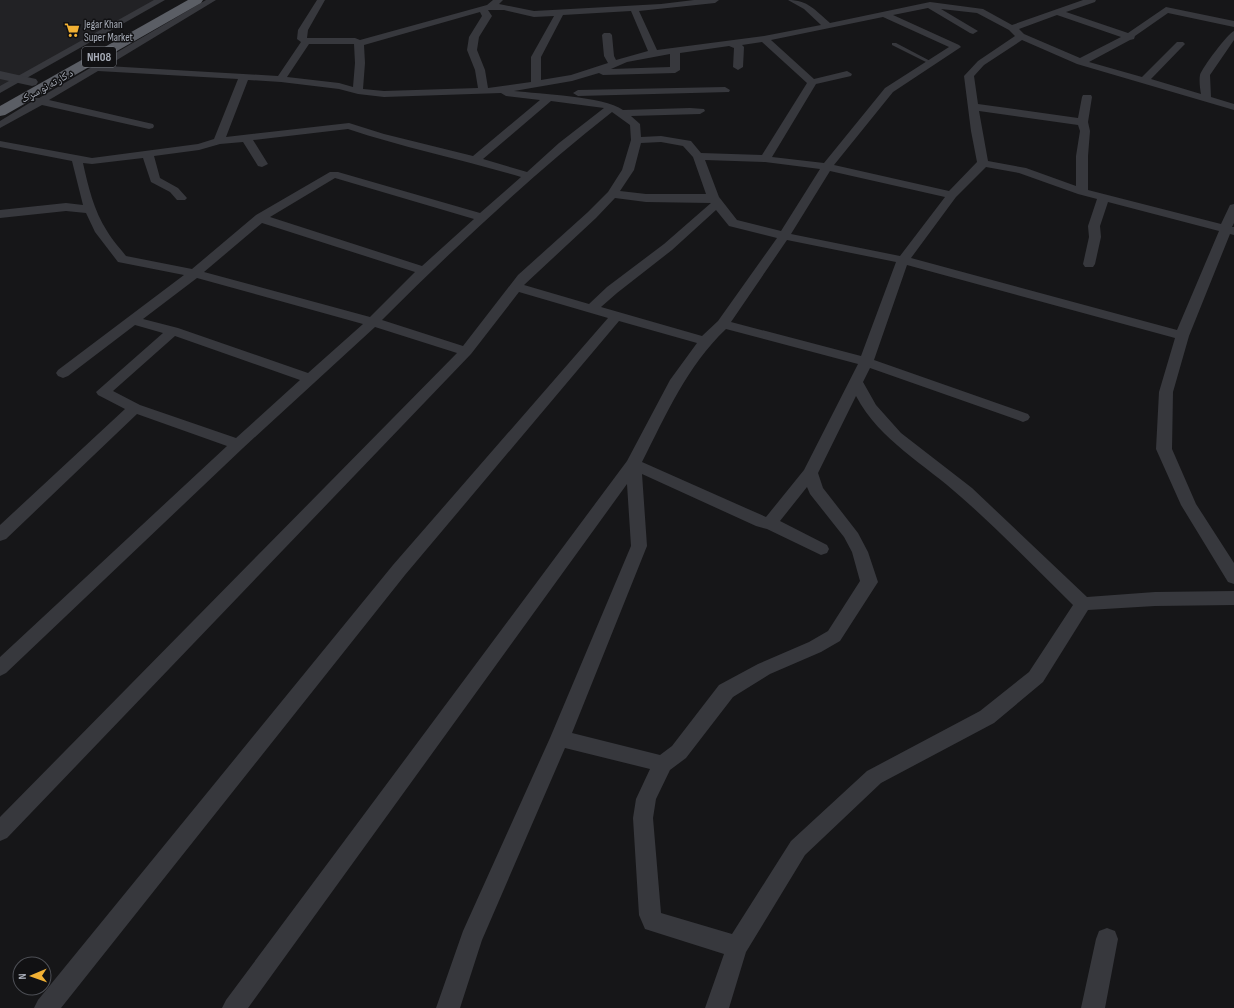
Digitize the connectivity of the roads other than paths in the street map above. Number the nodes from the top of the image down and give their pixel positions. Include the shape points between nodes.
1 (161, 0) edge
2 (177, 0) edge
3 (197, 0) edge
4 (212, 0) edge
5 (321, 0) edge
6 (500, 0) edge
7 (714, 0) edge
8 (792, 0) edge
9 (914, 0) edge
10 (955, 0) edge
11 (1092, 0) edge
12 (928, 4) edge
13 (487, 8) junction
14 (634, 9) junction
15 (560, 12) junction
16 (1058, 12) junction
17 (883, 14) junction
18 (179, 15) junction
19 (1234, 24) edge
20 (828, 26) junction
21 (973, 31) dead end
22 (1016, 32) junction
23 (1234, 34) edge
24 (607, 35) dead end
25 (1131, 37) junction
26 (764, 39) junction
27 (306, 41) junction
28 (359, 43) junction
29 (731, 44) junction
30 (894, 44) dead end
31 (1180, 44) dead end
32 (675, 50) junction
33 (654, 53) junction
34 (79, 56) junction
35 (1080, 62) junction
36 (932, 63) junction
37 (95, 64) junction
38 (613, 64) junction
39 (738, 67) dead end
40 (590, 72) junction
41 (847, 74) dead end
42 (0, 75) edge
43 (244, 78) junction
44 (281, 79) junction
45 (26, 80) junction
46 (1144, 81) junction
47 (812, 82) junction
48 (536, 83) junction
49 (0, 90) edge
50 (725, 90) dead end
51 (358, 91) junction
52 (488, 91) junction
53 (1087, 97) dead end
54 (25, 98) junction
55 (554, 98) junction
56 (1206, 99) junction
57 (0, 100) edge
58 (39, 101) junction
59 (975, 107) junction
60 (1234, 107) edge
61 (616, 110) junction
62 (0, 112) edge
63 (700, 112) dead end
64 (1083, 122) junction
65 (0, 125) edge
66 (149, 126) dead end
67 (246, 138) junction
68 (636, 140) junction
69 (219, 141) junction
70 (0, 144) edge
71 (148, 155) junction
72 (698, 156) junction
73 (77, 159) junction
74 (765, 159) junction
75 (475, 160) junction
76 (983, 163) junction
77 (262, 164) dead end
78 (827, 167) junction
79 (529, 176) junction
80 (1082, 192) junction
81 (612, 194) junction
82 (952, 195) junction
83 (181, 198) dead end
84 (1103, 198) junction
85 (715, 201) junction
86 (1234, 208) edge
87 (91, 210) junction
88 (0, 214) edge
89 (260, 218) junction
90 (483, 218) junction
91 (1230, 230) edge
92 (784, 236) junction
93 (902, 260) junction
94 (1089, 264) dead end
95 (424, 272) junction
96 (195, 273) junction
97 (515, 287) junction
98 (591, 309) junction
99 (618, 315) junction
100 (132, 320) junction
101 (373, 322) junction
102 (723, 324) junction
103 (173, 331) junction
104 (1182, 336) junction
105 (705, 341) junction
106 (466, 351) junction
107 (866, 362) junction
108 (63, 373) dead end
109 (309, 378) junction
110 (856, 382) junction
111 (135, 408) junction
112 (1023, 417) dead end
113 (238, 444) junction
114 (633, 464) junction
115 (810, 473) junction
116 (770, 523) junction
117 (0, 535) edge
118 (821, 549) dead end
119 (1234, 577) edge
120 (1234, 598) edge
121 (1083, 604) junction
122 (0, 668) edge
123 (560, 738) junction
124 (664, 764) junction
125 (0, 831) edge
126 (1107, 939) dead end
127 (737, 947) junction
128 (46, 1008) edge
129 (234, 1008) edge
130 (448, 1008) edge
131 (717, 1008) edge
132 (1093, 1008) edge

1 - 45 street
2 - 34 highway, NH08
3 - 18 highway, د کارته نو سړک / NH08
4 - 18 street
5 - 27 street via 303,30 302,39
6 - 13 street
7 - 14 street
8 - 20 street via 807,7
9 - 12 street
10 - 12 street
11 - 16 street
12 - 17 street
12 - 21 street
12 - 22 street via 980,10
13 - 15 street via 504,7 534,14
13 - 28 street
13 - 52 street via 487,16 474,37 472,50
14 - 15 street
14 - 33 street
15 - 48 street via 535,58
16 - 22 street
16 - 25 street
17 - 20 street
17 - 36 street via 956,47
18 - 37 highway, د کارته نو سړک / NH08
19 - 25 street via 1166,10
20 - 26 street
22 - 35 street
22 - 59 street via 969,76
23 - 56 street via 1205,75
24 - 38 street
25 - 35 street
26 - 29 street
26 - 47 street
27 - 28 street
27 - 44 street
28 - 51 street
29 - 32 street
29 - 39 street via 739,47
30 - 36 lane
31 - 46 street
32 - 33 street
32 - 40 street via 675,70
33 - 38 street
34 - 37 highway
34 - 45 highway, NH08
35 - 46 street
36 - 78 street via 889,90
37 - 43 street
37 - 54 highway, د کارته نو سړک / NH08
37 - 58 street
38 - 40 street
40 - 48 street via 572,78
41 - 47 street
42 - 45 street
43 - 44 street
43 - 69 street
44 - 51 street via 339,86
45 - 49 street
45 - 57 highway, NH08
46 - 56 street
47 - 74 street
48 - 52 street
50 - 55 street via 573,93
51 - 52 street via 384,94
52 - 55 street
53 - 64 street
54 - 58 street
54 - 62 highway, د کارته نو سړک / NH08
55 - 61 street via 589,102
55 - 75 street
56 - 60 street
58 - 65 street
58 - 66 street
59 - 64 street
59 - 76 street via 978,146
61 - 63 street via 646,114
61 - 68 street via 635,124
61 - 79 street via 563,145
64 - 80 street via 1085,131
67 - 69 street
67 - 75 street via 349,126
67 - 77 street
68 - 72 street via 662,139 687,143
68 - 81 street via 628,170
69 - 71 street via 199,147
70 - 73 street
71 - 73 street via 92,161
71 - 83 street via 155,180 174,190
72 - 74 street
72 - 85 street
73 - 87 street
74 - 78 street
75 - 79 street
76 - 80 street via 1022,170
76 - 82 street
78 - 82 street
78 - 92 street
79 - 90 street
80 - 84 street
81 - 85 street
81 - 97 street via 592,216
82 - 93 street
84 - 91 street
84 - 94 street via 1094,226 1095,237
85 - 92 street via 733,223
85 - 98 street via 668,247
86 - 91 street
87 - 88 street via 66,207
87 - 96 street via 102,232 122,259
89 - 90 street via 334,174
89 - 95 street
89 - 96 street
90 - 95 street
91 - 104 street
92 - 93 street
92 - 102 street
93 - 104 street
93 - 107 street
95 - 101 street
96 - 100 street
96 - 101 street
97 - 98 street
97 - 106 street
98 - 99 street
99 - 105 street
99 - 128 street via 399,570
100 - 103 street
100 - 108 street
101 - 106 street
101 - 109 street
102 - 105 street
102 - 107 street
103 - 109 street
103 - 111 street via 103,392
104 - 119 street via 1166,392 1164,449 1189,504
105 - 114 street via 677,380
106 - 125 street
107 - 110 street
107 - 112 street
109 - 113 street
110 - 115 street
110 - 121 street via 870,408 896,437 966,492
111 - 113 street
111 - 117 street
113 - 122 street
114 - 116 street via 762,522
114 - 123 street via 640,546
114 - 129 street
115 - 116 street
115 - 124 street via 816,490 850,533 860,552 869,582 834,636 764,669 726,691 679,752
116 - 118 street
120 - 121 street via 1155,599
121 - 127 street via 1036,677 987,717 874,778 798,848
123 - 124 street
123 - 130 street via 471,939
124 - 127 street via 646,799 643,818 650,915 653,921
126 - 132 street
127 - 131 street

